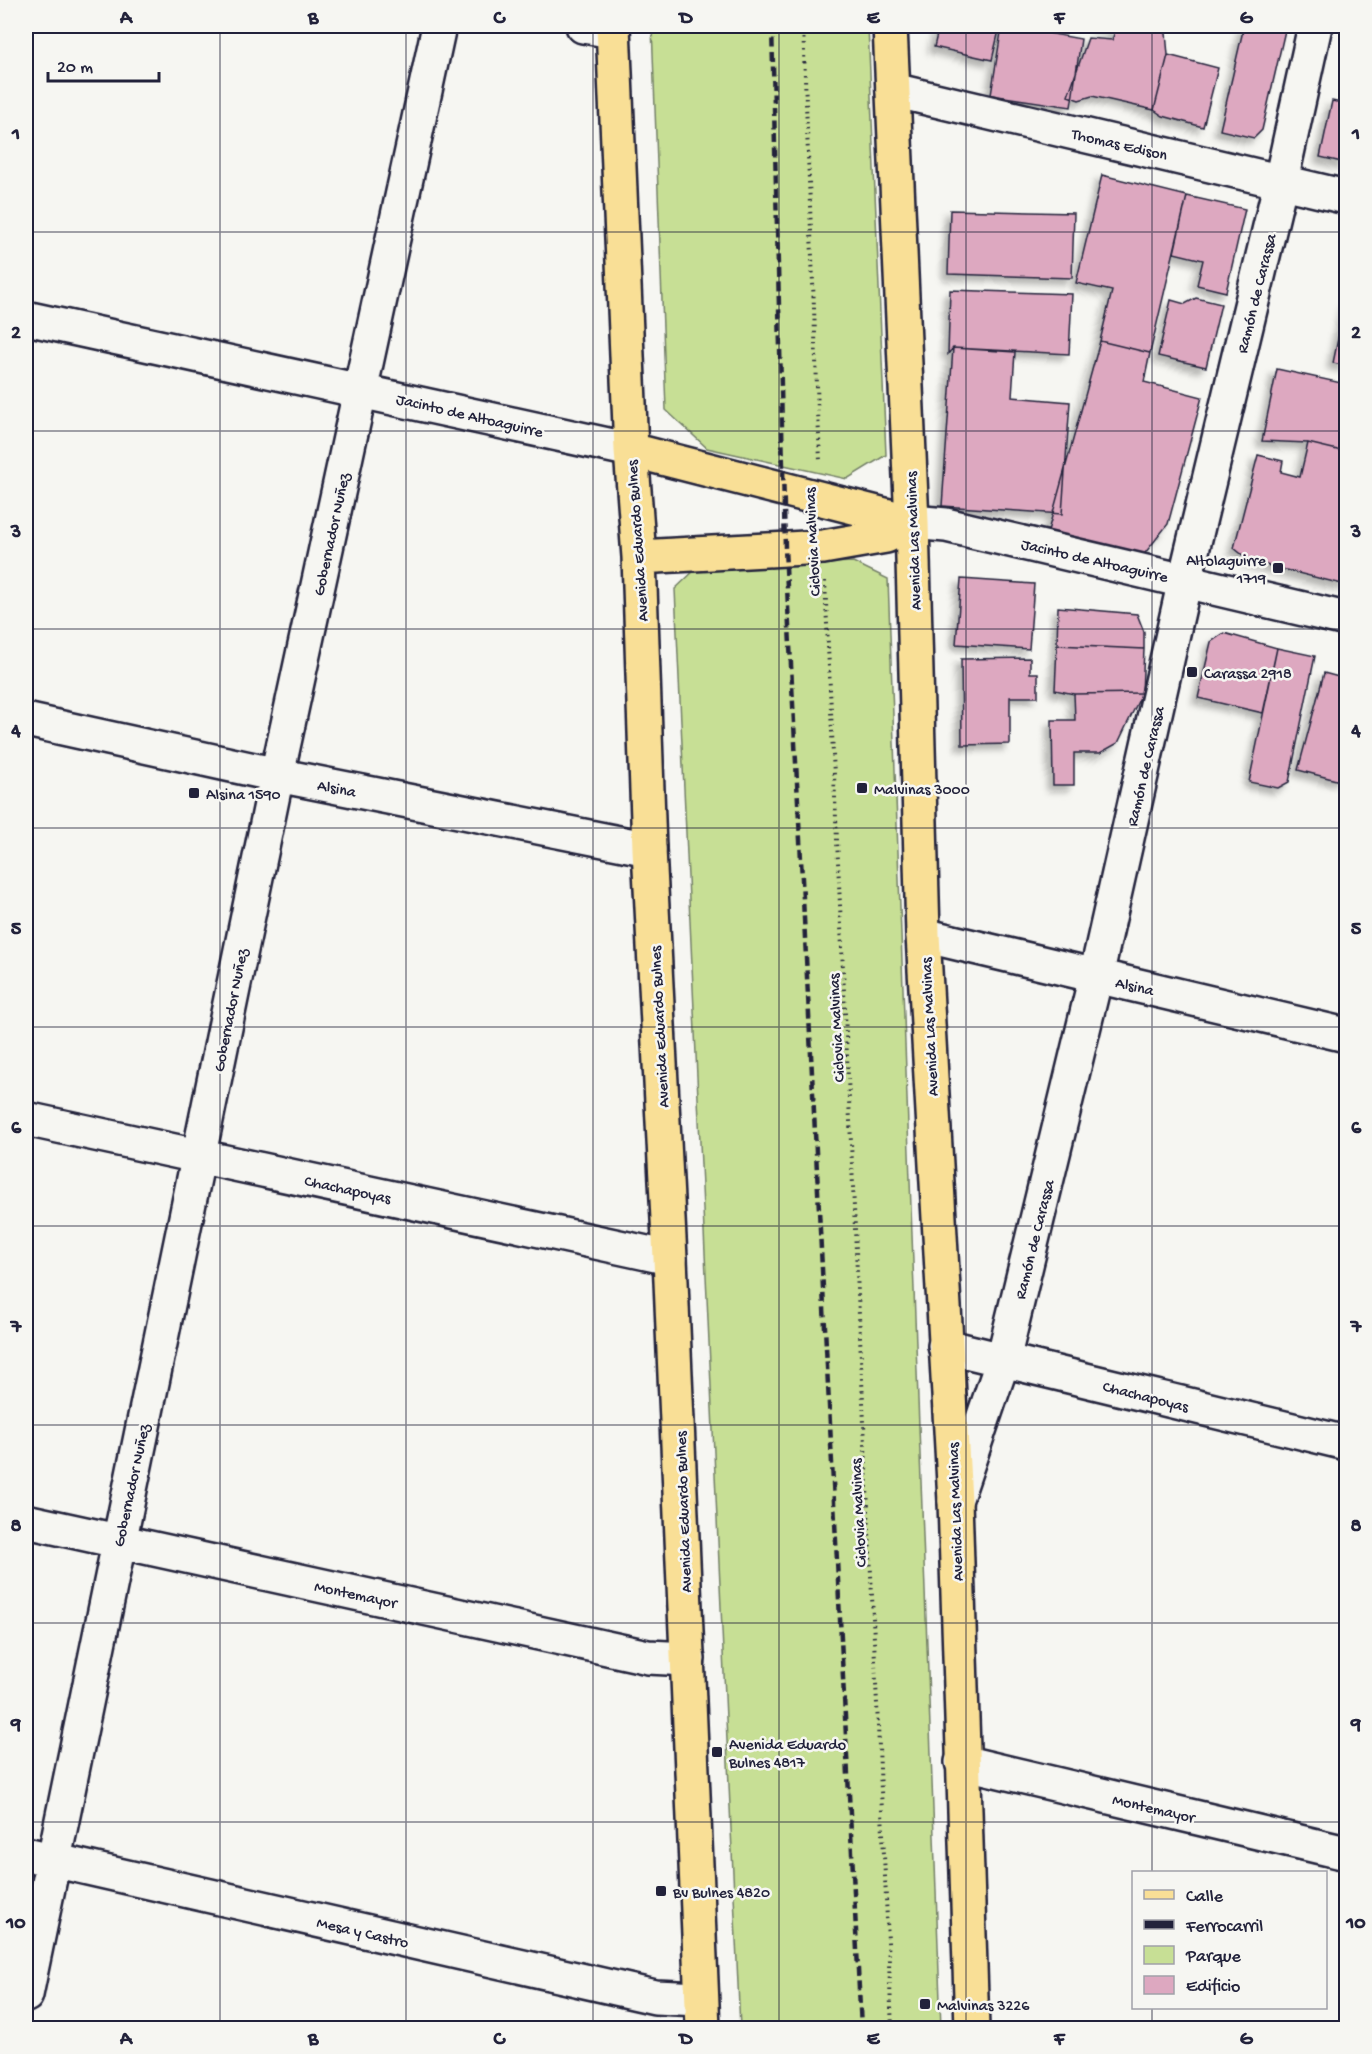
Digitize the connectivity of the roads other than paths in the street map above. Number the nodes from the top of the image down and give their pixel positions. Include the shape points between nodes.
1 (439, 26) edge
2 (890, 26) edge
3 (1315, 26) edge
4 (603, 27) edge
5 (893, 90) junction
6 (1281, 181) junction
7 (1347, 197) edge
8 (26, 318) edge
9 (362, 389) junction
10 (631, 450) junction
11 (912, 522) junction
12 (639, 557) junction
13 (1185, 580) junction
14 (1347, 619) edge
15 (26, 720) edge
16 (277, 775) junction
17 (649, 849) junction
18 (923, 935) junction
19 (1096, 976) junction
20 (1347, 1035) edge
21 (26, 1119) edge
22 (199, 1156) junction
23 (670, 1258) junction
24 (945, 1346) junction
25 (1003, 1360) junction
26 (1347, 1443) edge
27 (955, 1501) junction
28 (26, 1521) edge
29 (118, 1541) junction
30 (688, 1659) junction
31 (962, 1762) junction
32 (1347, 1853) edge
33 (40, 1857) edge
34 (26, 1995) edge
35 (702, 2014) edge
36 (972, 2028) edge

1 - 9 street, Gobernador Nuñez
2 - 5 main road, Avenida Las Malvinas
3 - 6 street, Ramón de Carassa
4 - 10 main road, Avenida Eduardo Bulnes
5 - 6 street, Thomas Edison
5 - 11 main road, Avenida Las Malvinas
6 - 7 street, Thomas Edison
6 - 13 street, Ramón de Carassa
8 - 9 street, Jacinto de Altoaguirre
9 - 10 street, Jacinto de Altoaguirre
9 - 16 street, Gobernador Nuñez
10 - 11 main road, Jacinto de Altoaguirre
10 - 12 main road, Avenida Eduardo Bulnes
11 - 12 main road via 886,536 823,547
11 - 13 street, Jacinto de Altoaguirre via 945,525
11 - 18 main road, Avenida Las Malvinas
12 - 17 main road, Avenida Eduardo Bulnes
13 - 14 street, Jacinto de Altoaguirre
13 - 19 street, Ramón de Carassa
15 - 16 street, Alsina
16 - 17 street, Alsina
16 - 22 street, Gobernador Nuñez
17 - 23 main road, Avenida Eduardo Bulnes
18 - 19 street, Alsina
18 - 24 main road, Avenida Las Malvinas
19 - 20 street, Alsina
19 - 25 street, Ramón de Carassa
21 - 22 street, Chachapoyas
22 - 23 street, Chachapoyas
22 - 29 street, Gobernador Nuñez
23 - 30 main road, Avenida Eduardo Bulnes
24 - 25 street, Chachapoyas
24 - 27 main road, Avenida Las Malvinas
25 - 26 street, Chachapoyas
25 - 27 street, Ramón de Carassa
27 - 31 main road, Avenida Las Malvinas
28 - 29 street, Montemayor
29 - 30 street, Montemayor via 648,1657
29 - 33 street, Gobernador Nuñez
30 - 35 main road, Avenida Eduardo Bulnes
31 - 32 street, Montemayor
31 - 36 main road, Avenida Las Malvinas
33 - 34 street, Gobernador Nuñez
33 - 35 street, Mesa y Castro via 655,1997

